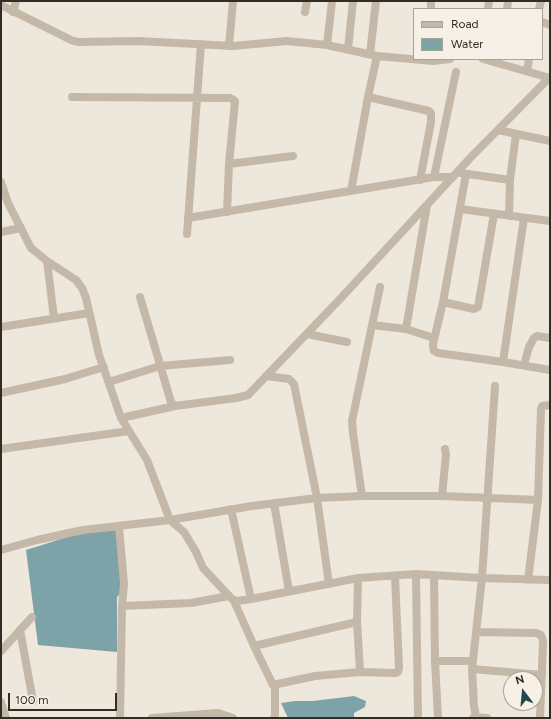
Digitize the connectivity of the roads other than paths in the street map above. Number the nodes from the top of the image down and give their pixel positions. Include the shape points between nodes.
1 (16, 1) edge
2 (233, 1) edge
3 (307, 1) edge
4 (332, 1) edge
5 (353, 1) edge
6 (376, 1) edge
7 (1, 5) edge
8 (13, 12) junction
9 (305, 12) dead end
10 (201, 44) junction
11 (327, 45) junction
12 (229, 46) junction
13 (348, 50) junction
14 (374, 55) junction
15 (413, 59) edge
16 (428, 60) edge
17 (444, 60) edge
18 (529, 60) edge
19 (497, 61) edge
20 (527, 71) junction
21 (456, 72) dead end
22 (550, 78) edge
23 (72, 97) dead end
24 (368, 97) junction
25 (197, 99) junction
26 (498, 130) junction
27 (516, 134) junction
28 (550, 141) edge
29 (293, 156) dead end
30 (229, 164) junction
31 (466, 174) junction
32 (455, 175) junction
33 (434, 177) junction
34 (420, 180) junction
35 (510, 180) junction
36 (2, 186) edge
37 (351, 191) junction
38 (427, 205) junction
39 (460, 209) junction
40 (227, 212) junction
41 (494, 214) junction
42 (509, 216) junction
43 (188, 218) junction
44 (524, 218) junction
45 (550, 221) edge
46 (21, 228) junction
47 (1, 232) edge
48 (186, 234) dead end
49 (47, 261) junction
50 (380, 287) dead end
51 (140, 297) dead end
52 (443, 302) junction
53 (90, 313) junction
54 (54, 318) junction
55 (372, 325) junction
56 (1, 327) edge
57 (406, 329) junction
58 (307, 334) junction
59 (434, 338) junction
60 (550, 338) edge
61 (347, 342) dead end
62 (230, 360) dead end
63 (503, 362) junction
64 (524, 365) junction
65 (160, 366) junction
66 (104, 367) junction
67 (550, 370) edge
68 (266, 376) junction
69 (109, 382) junction
70 (495, 386) dead end
71 (1, 393) edge
72 (550, 405) edge
73 (175, 406) junction
74 (121, 418) junction
75 (129, 431) junction
76 (1, 449) edge
77 (445, 449) dead end
78 (362, 496) junction
79 (442, 496) junction
80 (317, 498) junction
81 (487, 498) junction
82 (538, 500) junction
83 (274, 503) junction
84 (232, 509) junction
85 (170, 520) junction
86 (119, 526) junction
87 (1, 550) edge
88 (416, 574) junction
89 (395, 576) junction
90 (434, 576) junction
91 (358, 578) junction
92 (482, 578) junction
93 (528, 580) junction
94 (550, 580) edge
95 (330, 584) junction
96 (289, 591) junction
97 (232, 598) junction
98 (251, 599) junction
99 (122, 606) junction
100 (32, 617) dead end
101 (358, 622) junction
102 (20, 630) junction
103 (476, 632) junction
104 (254, 646) junction
105 (1, 651) edge
106 (435, 661) junction
107 (472, 665) junction
108 (514, 671) edge
109 (542, 671) edge
110 (360, 672) junction
111 (275, 686) junction
112 (33, 701) dead end
113 (1, 702) edge
114 (474, 717) edge
115 (6, 718) edge
116 (120, 718) edge
117 (152, 718) edge
118 (233, 718) edge
119 (274, 718) edge
120 (418, 718) edge
121 (438, 718) edge
122 (487, 718) edge

1 - 8 street
2 - 12 street
3 - 9 street
4 - 11 street
5 - 13 street
6 - 14 street
7 - 8 street
8 - 10 street via 78,42
10 - 12 street
10 - 25 street
11 - 12 street via 287,41
11 - 13 street
13 - 14 street
14 - 15 street
14 - 24 street
16 - 17 street
18 - 20 street
19 - 20 street
20 - 22 street
21 - 33 street
22 - 26 street
23 - 25 street
24 - 34 street via 431,113
24 - 37 street
25 - 30 street via 230,98 235,101
25 - 43 street
26 - 27 street
26 - 32 street
27 - 28 street
27 - 35 street
29 - 30 street
30 - 40 street
31 - 32 street
31 - 35 street
31 - 39 street
32 - 33 street
32 - 38 street
33 - 34 street
34 - 37 street
35 - 42 street
36 - 46 street
37 - 40 street
38 - 57 street
38 - 58 street
39 - 41 street
39 - 52 street
40 - 43 street
41 - 42 street
41 - 52 street via 478,306 474,309
42 - 44 street
43 - 48 street
44 - 45 street
44 - 63 street
46 - 47 street
46 - 49 street via 31,248
49 - 53 street via 76,280 82,288
49 - 54 street
50 - 55 street
51 - 65 street
52 - 59 street
53 - 54 street
53 - 66 street
54 - 56 street
55 - 57 street
55 - 78 street via 352,421
57 - 59 street
58 - 61 street
58 - 68 street
59 - 63 street via 434,351 438,353
60 - 64 street via 534,338
62 - 65 street
63 - 64 street
64 - 67 street
65 - 69 street
65 - 73 street via 171,402
66 - 69 street
66 - 71 street via 65,379
68 - 73 street via 246,396
68 - 80 street via 289,379 294,384
69 - 74 street
70 - 81 street
72 - 82 street via 546,404 541,409
73 - 74 street
74 - 75 street
75 - 76 street
75 - 85 street via 147,460
77 - 79 street
78 - 79 street
78 - 80 street
79 - 81 street
80 - 83 street
80 - 95 street
81 - 82 street
81 - 92 street
82 - 93 street
83 - 84 street
83 - 96 street
84 - 85 street
84 - 98 street
85 - 86 street
85 - 97 street via 184,532 203,568
86 - 87 street via 83,530
86 - 99 street via 124,581
88 - 89 street
88 - 90 street
88 - 120 street
89 - 91 street
89 - 110 street via 398,672
90 - 92 street
90 - 106 street
91 - 95 street
91 - 101 street
92 - 93 street
92 - 103 street
93 - 94 street
95 - 96 street
96 - 98 street
97 - 98 street
97 - 99 street via 191,603
97 - 104 street
99 - 116 street
100 - 102 street
101 - 104 street
101 - 110 street
102 - 105 street
102 - 112 street
103 - 107 street
103 - 109 street via 541,635
104 - 111 street via 271,683
106 - 107 street
106 - 121 street
107 - 108 street
107 - 114 street
110 - 111 street via 315,676
111 - 119 street
113 - 115 street
114 - 122 street
117 - 118 street via 218,713

